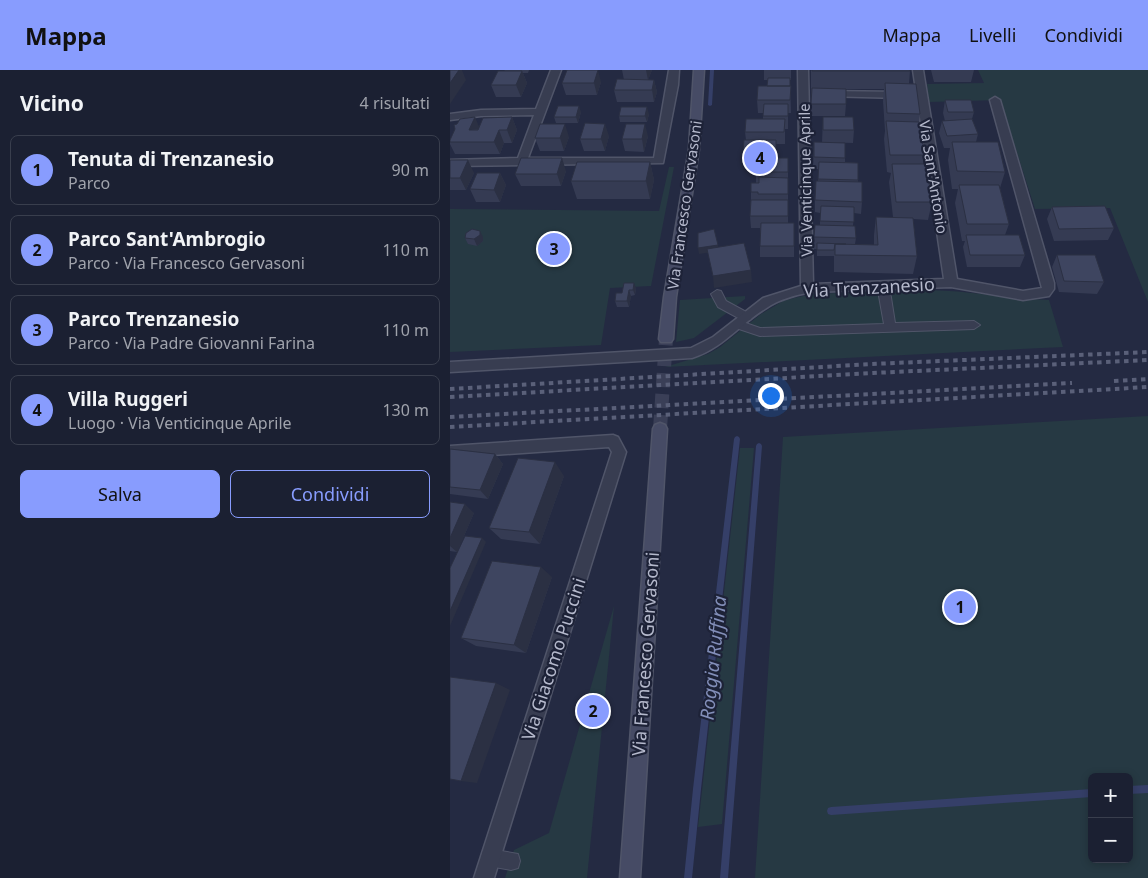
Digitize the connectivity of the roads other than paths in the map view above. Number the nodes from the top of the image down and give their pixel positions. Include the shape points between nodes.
1 (556, 70) edge
2 (674, 70) edge
3 (699, 70) edge
4 (803, 70) edge
5 (918, 70) edge
6 (804, 94) junction
7 (922, 95) junction
8 (995, 100) dead end
9 (540, 112) junction
10 (450, 117) edge
11 (522, 160) junction
12 (450, 163) edge
13 (951, 283) junction
14 (883, 285) junction
15 (807, 289) junction
16 (717, 294) dead end
17 (742, 320) junction
18 (974, 325) dead end
19 (890, 327) junction
20 (666, 339) tunnel mouth
21 (450, 367) edge
22 (660, 430) tunnel mouth
23 (450, 452) edge
24 (490, 858) junction
25 (511, 861) dead end
26 (484, 878) edge
27 (630, 878) edge

1 - 9 street
2 - 11 street via 659,161
3 - 20 street, Via Francesco Gervasoni via 694,149
4 - 6 street, Via Venticinque Aprile
5 - 7 street, Via Sant'Antonio
6 - 7 street
6 - 15 street, Via Venticinque Aprile
7 - 13 street, Via Sant'Antonio
8 - 13 street, Via Trenzanesio via 1048,289 1042,294 1027,296
9 - 10 street
9 - 11 street
11 - 12 street
13 - 14 street, Via Trenzanesio
14 - 15 street, Via Trenzanesio
14 - 19 lane
15 - 17 street, Via Trenzanesio via 766,302
16 - 17 lane via 722,304
17 - 19 lane via 760,332
17 - 21 street, Via Trenzanesio via 715,342 692,353
18 - 19 lane
22 - 27 street, Via Francesco Gervasoni
23 - 24 street, Via Giacomo Puccini via 613,441 619,452
24 - 25 lane
24 - 26 street, Via Giacomo Puccini

